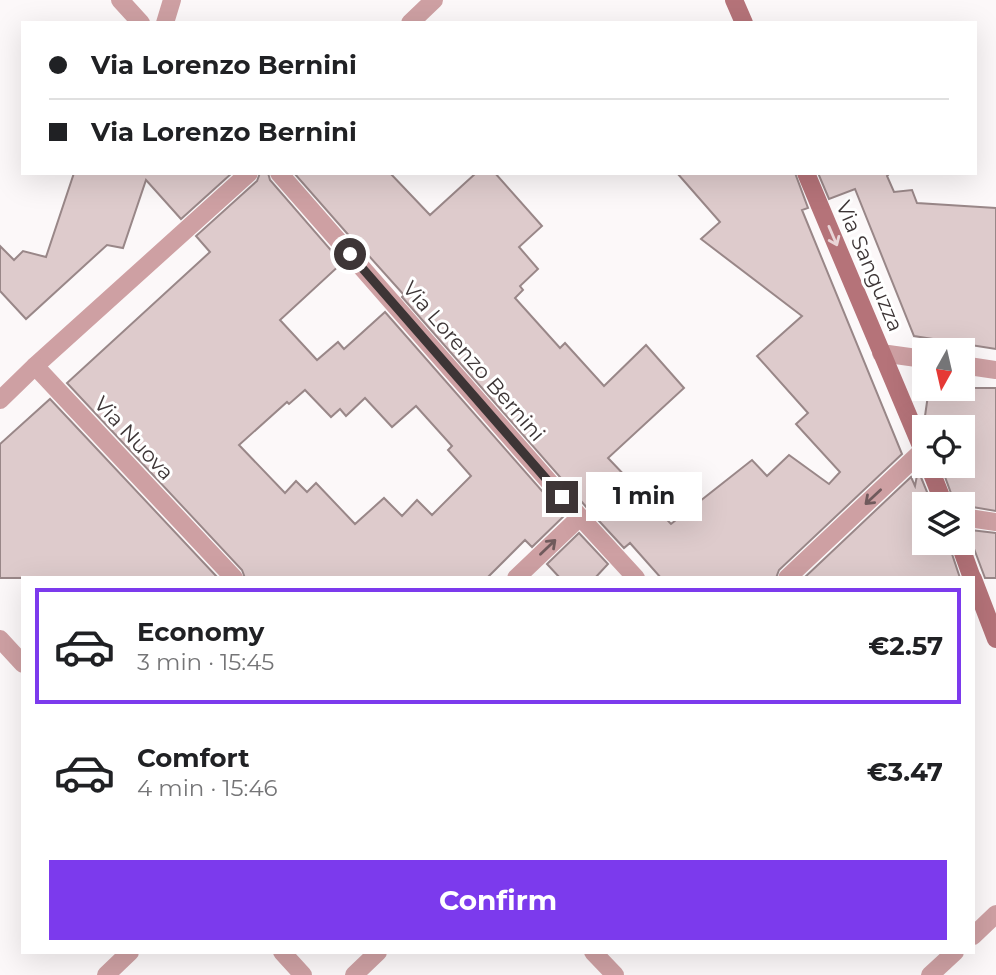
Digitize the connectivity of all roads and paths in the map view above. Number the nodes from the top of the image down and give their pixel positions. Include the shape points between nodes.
1 (120, 0) edge
2 (172, 0) edge
3 (434, 0) edge
4 (734, 0) edge
5 (139, 21) edge
6 (166, 21) edge
7 (412, 21) edge
8 (743, 21) edge
9 (247, 175) edge
10 (281, 175) edge
11 (807, 175) edge
12 (881, 353) junction
13 (912, 357) edge
14 (35, 366) junction
15 (975, 367) edge
16 (996, 370) edge
17 (0, 400) edge
18 (912, 426) edge
19 (912, 467) edge
20 (580, 517) junction
21 (975, 519) edge
22 (996, 522) edge
23 (964, 555) edge
24 (232, 576) edge
25 (518, 576) edge
26 (633, 576) edge
27 (789, 576) edge
28 (972, 576) edge
29 (975, 583) edge
30 (0, 639) edge
31 (996, 639) edge
32 (21, 662) edge
33 (996, 915) edge
34 (975, 934) edge
35 (128, 954) edge
36 (284, 954) edge
37 (376, 954) edge
38 (595, 954) edge
39 (953, 954) edge
40 (106, 975) edge
41 (303, 975) edge
42 (354, 975) edge
43 (615, 975) edge
44 (930, 975) edge

1 - 5 street
2 - 6 street
3 - 7 street
4 - 8 street
9 - 14 street
10 - 20 street, Via Lorenzo Bernini
11 -> 12 street, Via Sanguzza
12 - 13 street
12 - 18 street, Via Sanguzza
14 - 17 street
14 - 24 street, Via Nuova
15 - 16 street
19 -> 27 street
25 -> 20 street
20 - 26 street, Via Lorenzo Bernini
21 - 22 street
23 - 28 street
29 - 31 street
30 - 32 street
33 - 34 street
35 - 40 street
36 - 41 street
37 - 42 street
38 - 43 street
39 - 44 street

